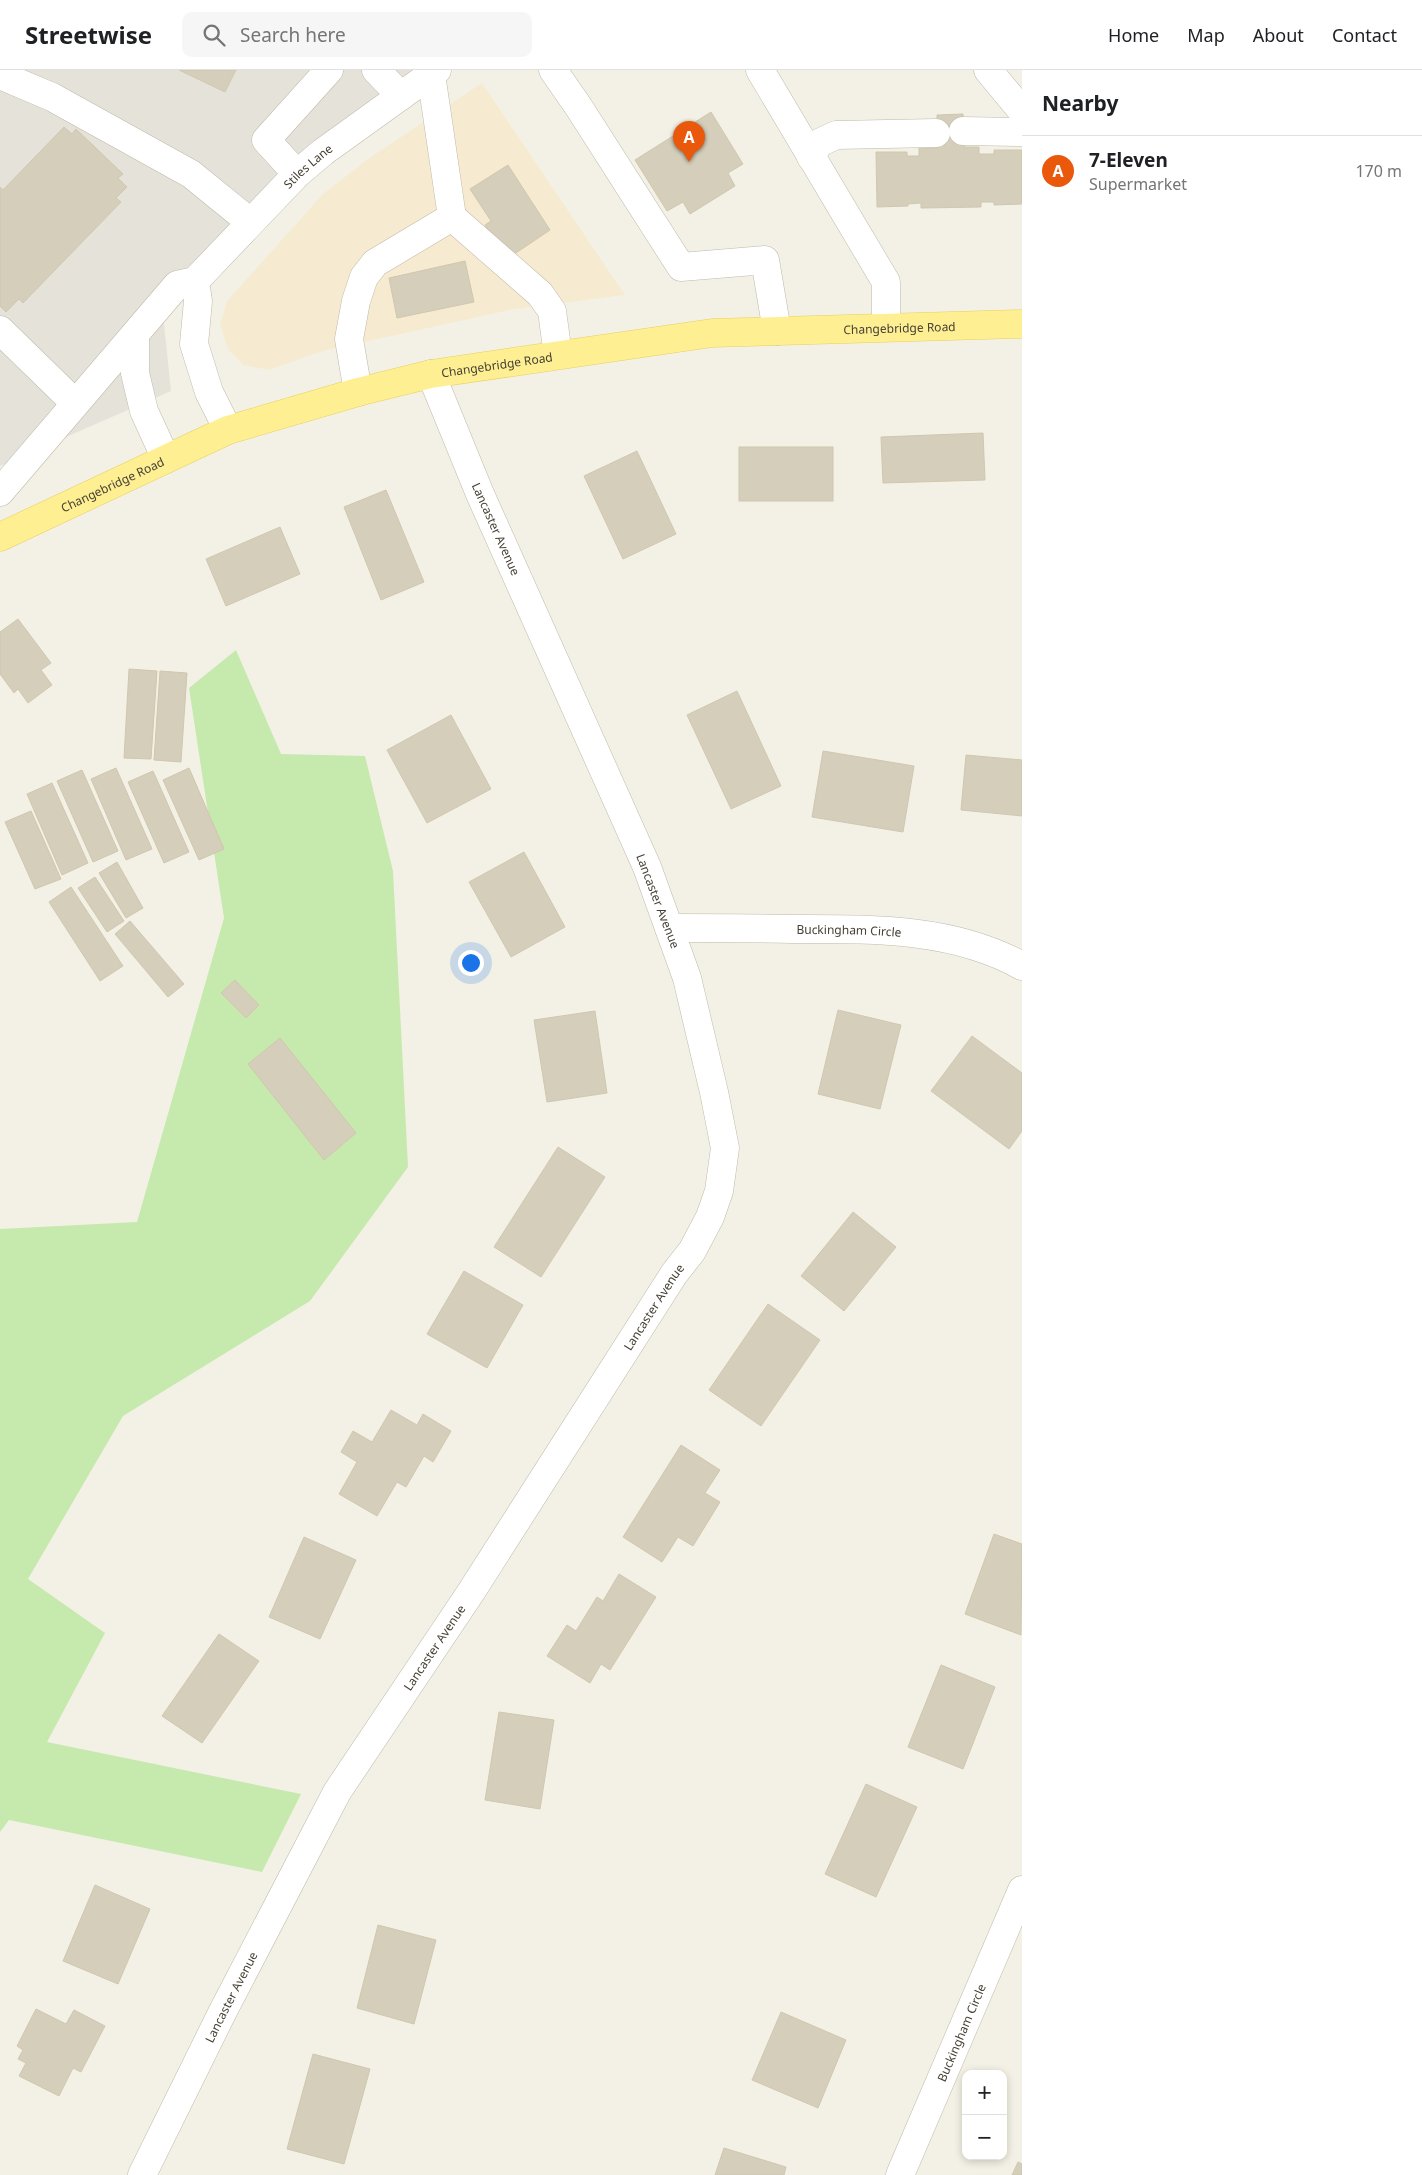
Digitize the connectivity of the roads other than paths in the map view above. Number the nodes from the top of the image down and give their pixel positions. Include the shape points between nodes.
1 (329, 70) edge
2 (376, 70) edge
3 (553, 70) edge
4 (760, 70) edge
5 (988, 70) edge
6 (434, 72) edge
7 (0, 74) edge
8 (401, 96) junction
9 (1022, 111) edge
10 (963, 131) dead end
11 (1022, 132) edge
12 (936, 133) dead end
13 (811, 157) junction
14 (296, 174) junction
15 (452, 217) junction
16 (250, 222) junction
17 (196, 281) junction
18 (1022, 324) edge
19 (886, 326) junction
20 (0, 330) edge
21 (777, 331) junction
22 (135, 336) junction
23 (558, 355) junction
24 (431, 374) junction
25 (358, 392) junction
26 (75, 403) junction
27 (228, 430) junction
28 (166, 458) junction
29 (0, 492) edge
30 (0, 536) edge
31 (669, 928) junction
32 (1022, 966) edge
33 (1022, 1890) edge
34 (142, 2175) edge
35 (900, 2175) edge

1 - 14 street via 266,140
2 - 8 street
3 - 21 street via 680,267 765,260
4 - 13 street
5 - 9 street
6 - 8 street, Stiles Lane
6 - 15 street
7 - 16 street via 52,97 191,174
8 - 14 street, Stiles Lane
10 - 11 street
12 - 13 street via 836,136 819,143
13 - 19 street via 886,282
14 - 16 street, Stiles Lane
15 - 23 street via 540,294 552,311
15 - 25 street via 375,263 364,277 349,338
16 - 17 street, Stiles Lane
17 - 22 street, Stiles Lane via 177,285
17 - 27 street via 198,301 194,344 209,392
18 - 19 main road, Changebridge Road
19 - 21 main road, Changebridge Road
20 - 26 street
21 - 23 main road, Changebridge Road via 712,333
22 - 26 street, Stiles Lane
22 - 28 street via 135,373 144,411
23 - 24 main road, Changebridge Road
24 - 25 main road, Changebridge Road
24 - 31 street, Lancaster Avenue via 480,494 647,867
25 - 27 main road, Changebridge Road
26 - 29 street, Stiles Lane
27 - 28 main road, Changebridge Road
28 - 30 main road, Changebridge Road
31 - 32 street, Buckingham Circle via 867,929 923,934 975,946
31 - 34 street, Lancaster Avenue via 687,978 725,1148 719,1191 710,1217 692,1251 674,1274 471,1592 337,1792
33 - 35 street, Buckingham Circle

